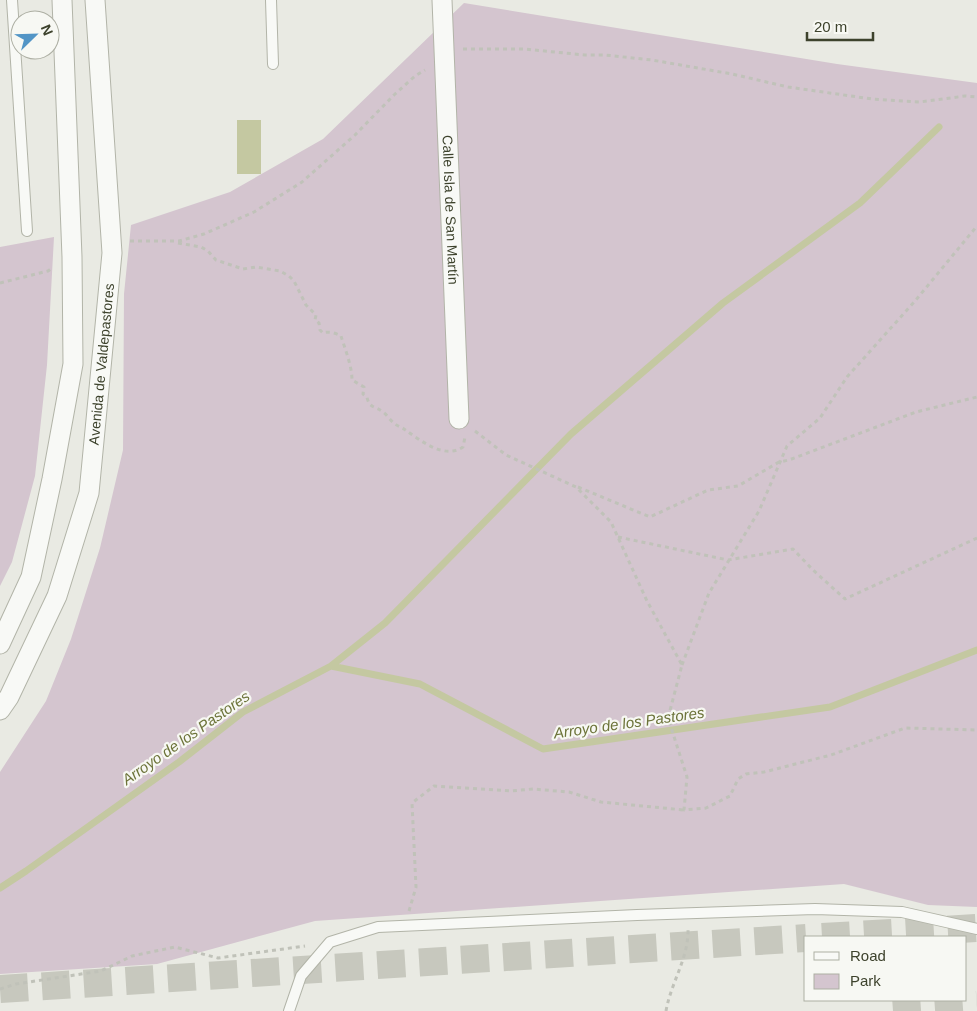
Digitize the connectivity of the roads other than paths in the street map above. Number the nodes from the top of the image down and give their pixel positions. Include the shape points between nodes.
1 (12, 0) edge
2 (62, 0) edge
3 (95, 0) edge
4 (271, 0) edge
5 (442, 0) edge
6 (273, 64) dead end
7 (27, 231) dead end
8 (464, 422) road end
9 (0, 644) edge
10 (0, 710) edge
11 (977, 929) edge
12 (289, 1011) edge

1 - 7 lane
2 - 9 street, Avenida de Valdepastores via 73,364 31,577
3 - 10 street, Avenida de Valdepastores via 112,253 89,493 56,596
4 - 6 lane
5 - 8 street, Calle Isla de San Martín
11 - 12 lane via 902,912 815,908 378,928 330,942 301,976

